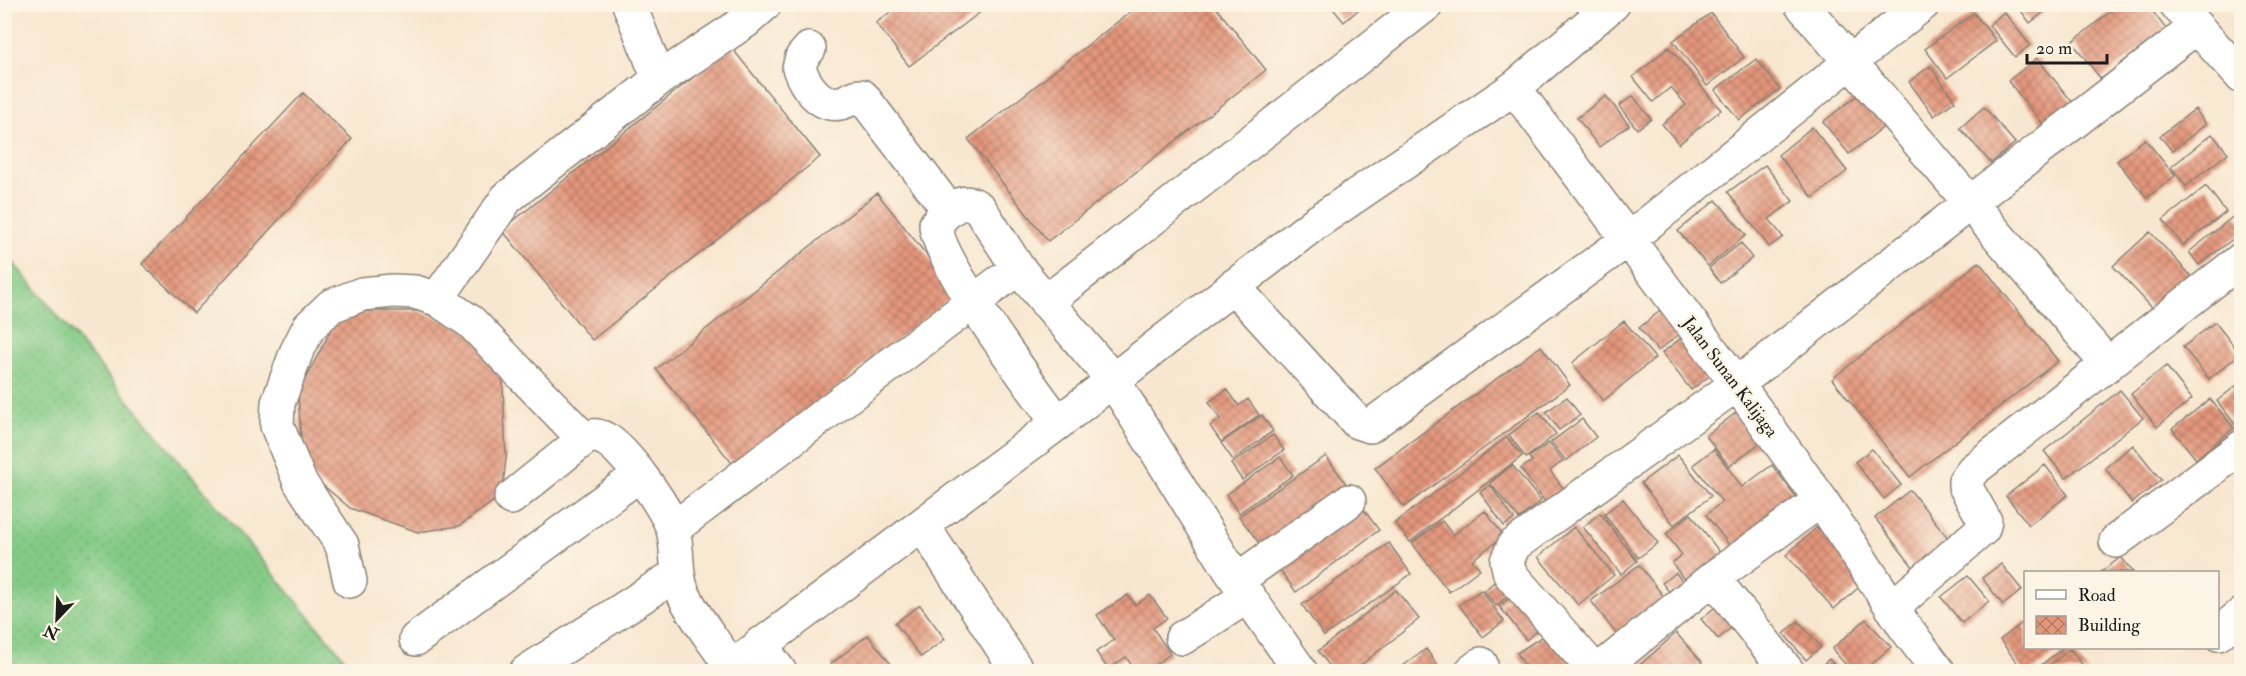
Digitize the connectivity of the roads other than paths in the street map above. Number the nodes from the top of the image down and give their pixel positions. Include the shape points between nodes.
1 (629, 4) edge
2 (765, 4) edge
3 (1427, 4) edge
4 (1613, 4) edge
5 (1801, 4) edge
6 (1923, 4) edge
7 (2186, 16) edge
8 (809, 49) dead end
9 (1852, 63) junction
10 (2241, 77) edge
11 (658, 79) junction
12 (1514, 88) junction
13 (1969, 201) junction
14 (948, 209) junction
15 (1626, 241) junction
16 (2241, 258) edge
17 (1018, 268) junction
18 (1233, 286) junction
19 (437, 299) junction
20 (973, 301) junction
21 (1046, 302) junction
22 (2108, 365) junction
23 (1113, 380) junction
24 (1737, 384) junction
25 (1058, 423) junction
26 (584, 439) junction
27 (2241, 447) edge
28 (639, 475) junction
29 (511, 498) dead end
30 (1821, 500) junction
31 (1349, 501) dead end
32 (923, 526) junction
33 (673, 530) junction
34 (2116, 541) dead end
35 (677, 574) junction
36 (1713, 578) junction
37 (351, 580) dead end
38 (1242, 588) junction
39 (1892, 608) junction
40 (2241, 614) edge
41 (2219, 632) edge
42 (1182, 638) dead end
43 (416, 639) dead end
44 (760, 644) junction
45 (728, 669) edge
46 (526, 672) edge
47 (780, 672) edge
48 (1018, 672) edge
49 (1300, 672) edge
50 (1597, 672) edge
51 (1788, 672) edge
52 (1939, 672) edge

1 - 11 street
2 - 11 street via 746,21
3 - 21 street
4 - 12 street
5 - 9 street
6 - 9 street
7 - 10 street
7 - 13 street
8 - 14 street via 799,68 812,91 830,103 862,96
9 - 13 street
9 - 15 street
11 - 19 street via 507,198
12 - 15 street, Jalan Sunan Kalijaga
12 - 18 street via 1314,224
13 - 22 street
13 - 24 street
14 - 17 street via 964,204 976,206
14 - 20 street via 936,224 936,233
15 - 18 street via 1370,426 1357,422
15 - 24 street, Jalan Sunan Kalijaga
16 - 22 street
17 - 20 street
17 - 21 street
18 - 23 street
19 - 26 street via 471,322
19 - 37 street via 393,291 362,294 331,306 309,327 282,390 277,414 281,439 300,482 342,545
20 - 25 street
20 - 33 street
21 - 23 street
22 - 39 street via 1968,475 1965,486 1984,521 1983,529
23 - 25 street
23 - 38 street
24 - 30 street, Jalan Sunan Kalijaga
24 - 50 street via 1514,544 1509,552 1510,574
25 - 32 street
26 - 28 street via 603,437 619,448
26 - 29 street
27 - 34 street
28 - 33 street
28 - 43 street
30 - 36 street
30 - 39 street, Jalan Sunan Kalijaga
31 - 38 street
32 - 44 street
32 - 48 street
33 - 35 street
35 - 45 street via 683,594
35 - 46 street
36 - 50 street
36 - 51 street
38 - 42 street
38 - 49 street
39 - 52 street, Jalan Sunan Kalijaga
40 - 41 street
44 - 45 street
44 - 47 street

